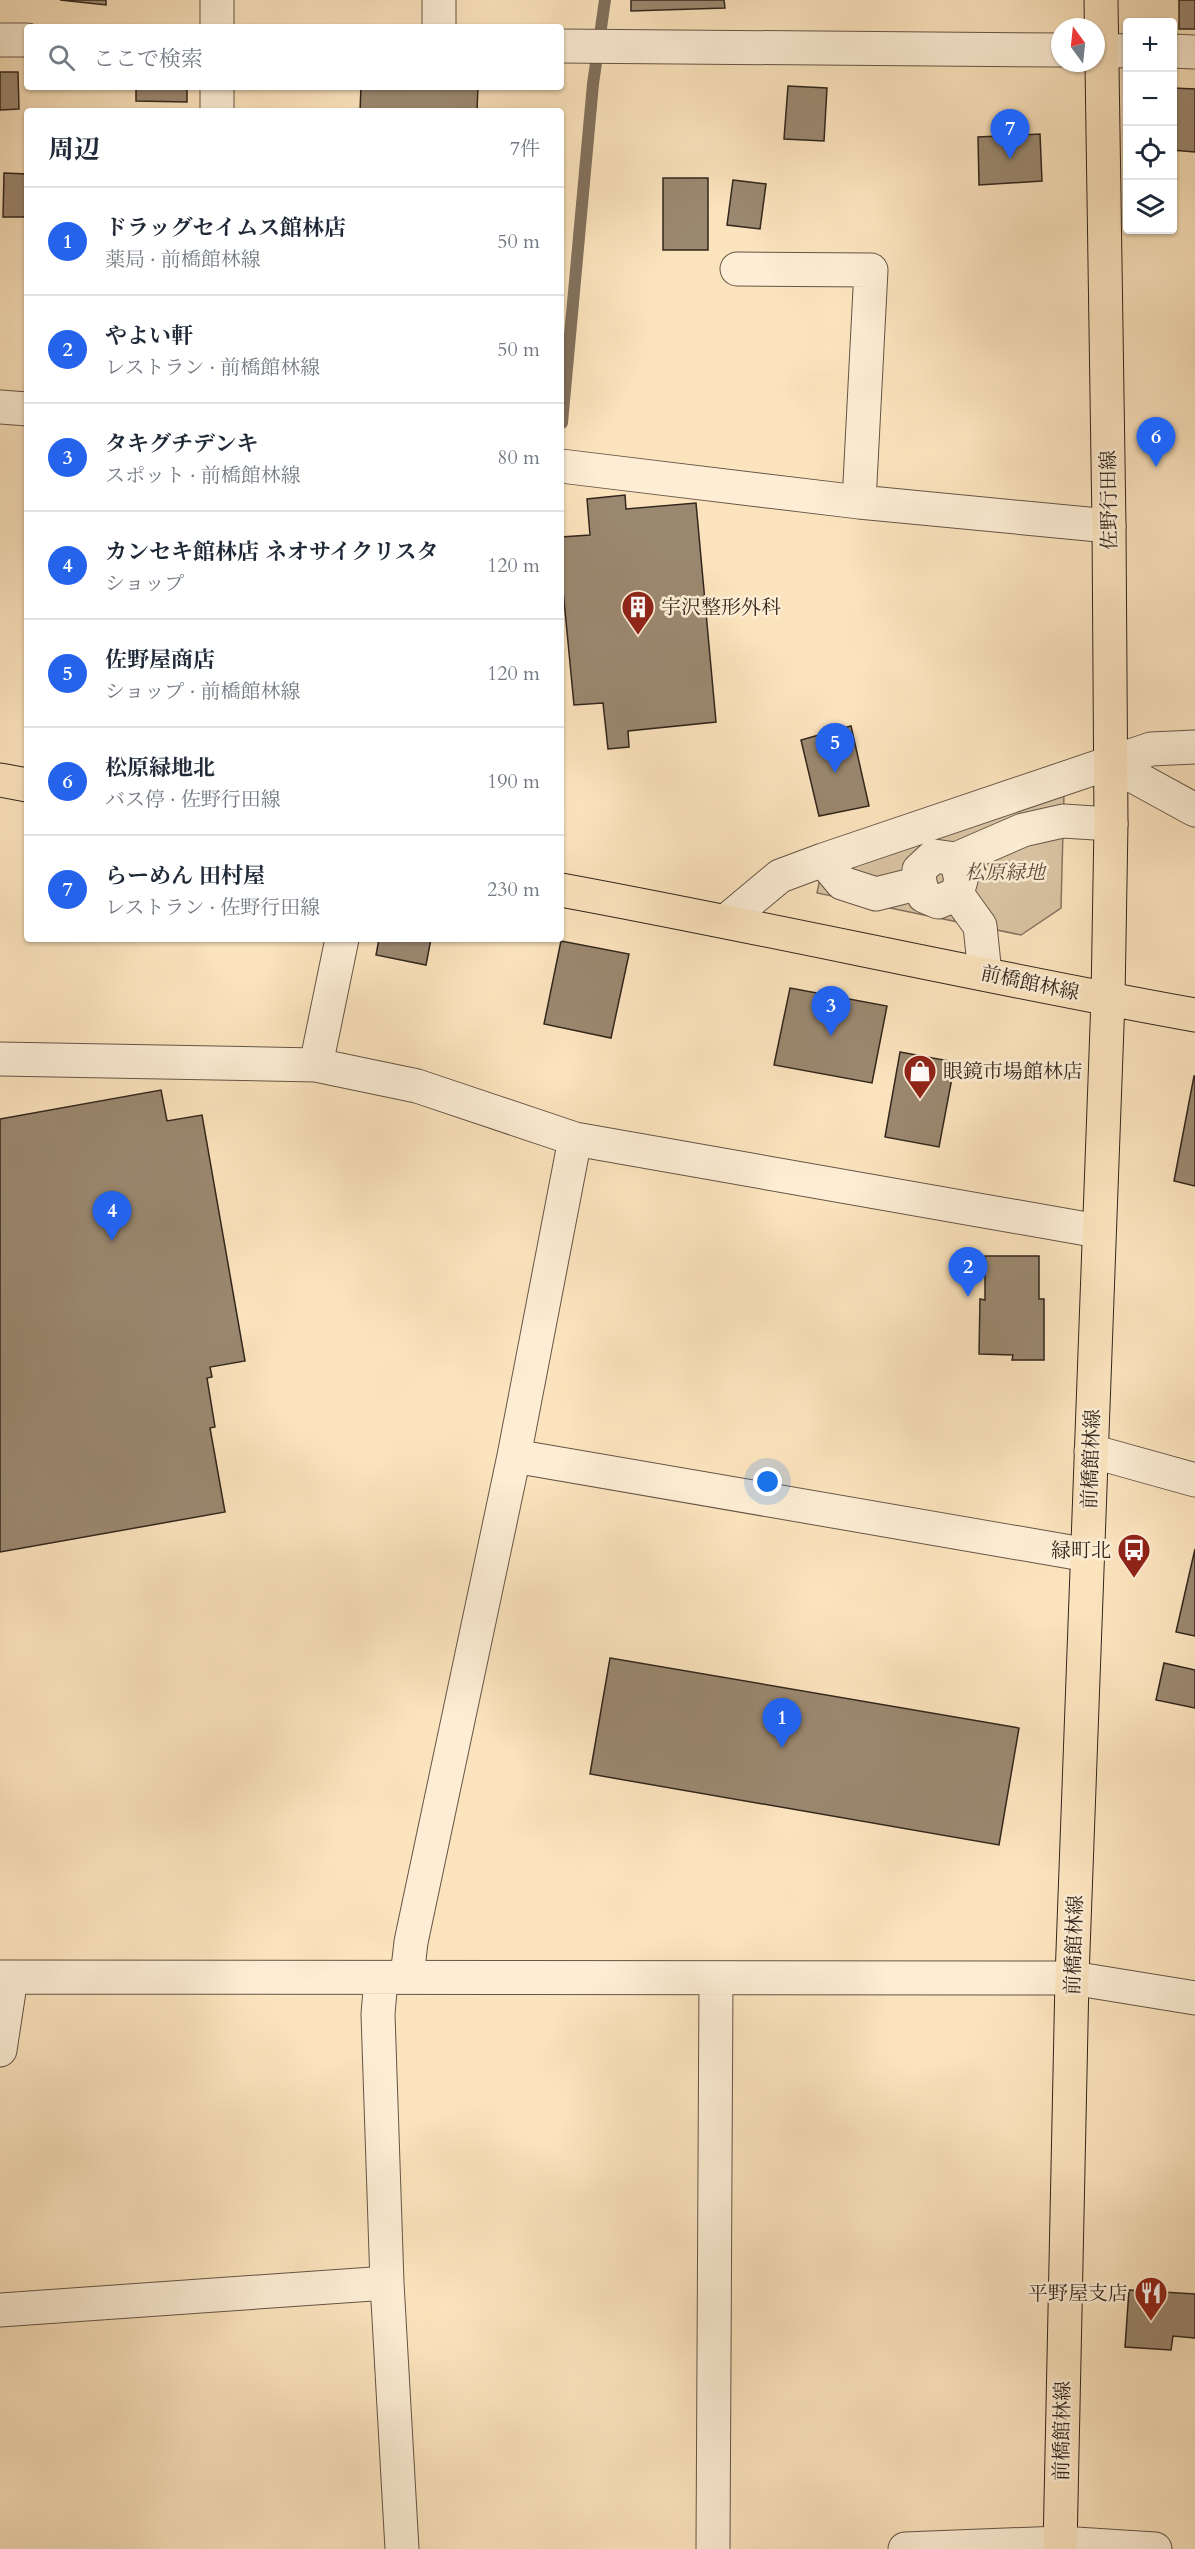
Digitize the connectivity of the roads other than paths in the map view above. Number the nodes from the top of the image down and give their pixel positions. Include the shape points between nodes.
1 (217, 0) edge
2 (439, 0) edge
3 (1101, 0) edge
4 (217, 24) edge
5 (439, 24) edge
6 (0, 40) edge
7 (24, 40) edge
8 (564, 46) edge
9 (1051, 50) edge
10 (1108, 50) edge
11 (1177, 51) edge
12 (1195, 52) edge
13 (217, 90) edge
14 (217, 108) edge
15 (737, 269) dead end
16 (0, 407) edge
17 (24, 409) edge
18 (564, 466) edge
19 (860, 502) junction
20 (1109, 526) junction
21 (1195, 747) edge
22 (1111, 764) junction
23 (0, 780) edge
24 (24, 784) edge
25 (1195, 810) edge
26 (1111, 824) junction
27 (956, 859) junction
28 (823, 860) junction
29 (920, 883) junction
30 (564, 891) edge
31 (957, 894) junction
32 (726, 921) junction
33 (341, 942) edge
34 (985, 974) junction
35 (1108, 999) junction
36 (1195, 1015) edge
37 (0, 1059) edge
38 (316, 1065) junction
39 (575, 1139) junction
40 (1098, 1231) junction
41 (1091, 1451) junction
42 (514, 1456) junction
43 (1195, 1480) edge
44 (1088, 1555) junction
45 (6, 1977) edge
46 (394, 1978) junction
47 (716, 1978) junction
48 (1072, 1978) junction
49 (1195, 1998) edge
50 (0, 2050) edge
51 (387, 2283) junction
52 (0, 2310) edge
53 (1060, 2546) edge
54 (402, 2549) edge
55 (713, 2549) edge
56 (905, 2549) edge
57 (1155, 2549) edge

1 - 4 street
2 - 5 street
3 - 10 main road, 佐野行田線
6 - 7 street
8 - 9 street
10 - 20 main road, 佐野行田線
11 - 12 street
13 - 14 street
15 - 19 street via 871,270
16 - 17 street
18 - 19 street
19 - 20 street
20 - 22 main road, 佐野行田線
21 - 22 street via 1151,749
22 - 25 street
22 - 26 main road, 佐野行田線
22 - 28 street
23 - 24 main road
26 - 27 street via 1063,820 1023,830
26 - 35 main road, 佐野行田線
27 - 29 street via 934,856 919,870
27 - 31 street via 962,880
28 - 29 street via 842,883 876,894
28 - 32 street via 780,876
29 - 31 street via 924,896 938,902
30 - 32 main road, 前橋館林線
31 - 34 street via 980,926
32 - 34 main road, 前橋館林線
33 - 38 street
34 - 35 main road, 前橋館林線
35 - 36 main road
35 - 40 main road, 前橋館林線
37 - 38 street
38 - 39 street via 417,1086
39 - 40 street
39 - 42 street
40 - 41 main road, 前橋館林線
41 - 43 street
41 - 44 main road, 前橋館林線
42 - 44 street
42 - 46 street via 411,1942
44 - 48 main road, 前橋館林線
45 - 46 street
45 - 50 street
46 - 47 street
46 - 51 street via 378,2014
47 - 48 street
47 - 55 street
48 - 49 street
48 - 53 main road, 前橋館林線
51 - 52 street
51 - 54 street
53 - 56 street
53 - 57 street

